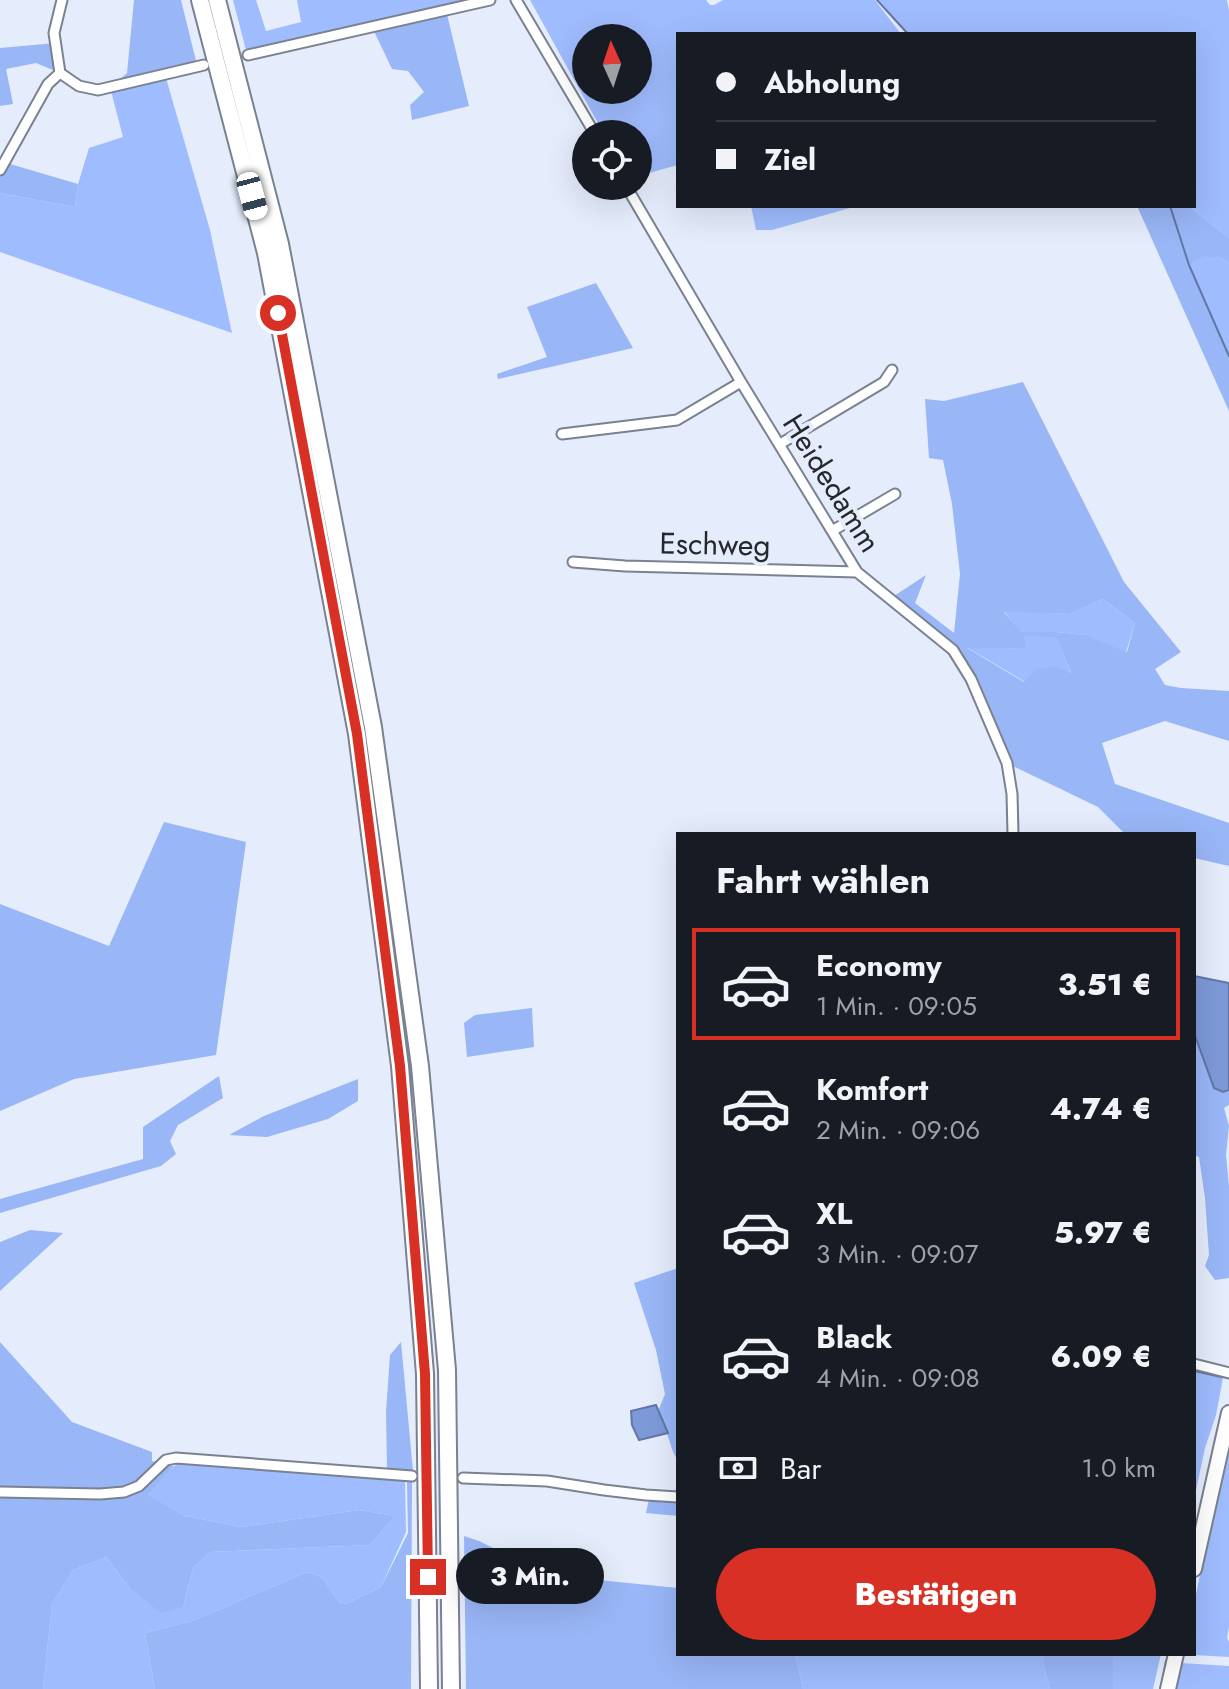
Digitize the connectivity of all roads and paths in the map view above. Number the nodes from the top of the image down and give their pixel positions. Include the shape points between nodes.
1 (62, 0) edge
2 (200, 0) edge
3 (217, 0) edge
4 (490, 0) edge
5 (516, 0) edge
6 (248, 55) dead end
7 (204, 65) dead end
8 (60, 73) junction
9 (587, 120) edge
10 (0, 170) edge
11 (634, 200) edge
12 (892, 370) dead end
13 (741, 382) junction
14 (562, 434) dead end
15 (780, 444) junction
16 (895, 494) dead end
17 (832, 531) junction
18 (573, 562) dead end
19 (857, 572) junction
20 (1013, 832) edge
21 (1196, 1364) edge
22 (1228, 1372) edge
23 (1229, 1413) edge
24 (412, 1476) dead end
25 (463, 1478) dead end
26 (0, 1492) edge
27 (676, 1497) edge
28 (1196, 1560) edge
29 (1176, 1656) edge
30 (429, 1689) edge
31 (451, 1689) edge
32 (1168, 1689) edge

1 - 8 street via 54,33
2 - 30 highway via 266,253 359,750 400,1066 425,1374
3 - 31 highway via 280,244 375,743 420,1066 447,1370
4 - 6 street
5 - 9 street
7 - 8 street via 98,90 79,86
8 - 10 street via 48,84
11 - 13 street, Heidedamm
12 - 15 street via 884,382
13 - 14 street via 677,420
13 - 15 street, Heidedamm
15 - 17 street, Heidedamm
16 - 17 street
17 - 19 street, Heidedamm
18 - 19 street, Eschweg
19 - 20 street, Heidedamm via 953,650 971,679 1007,763
21 - 22 street
23 - 28 main road
24 - 26 street via 176,1458 124,1492
25 - 27 street via 547,1481
29 - 32 main road

